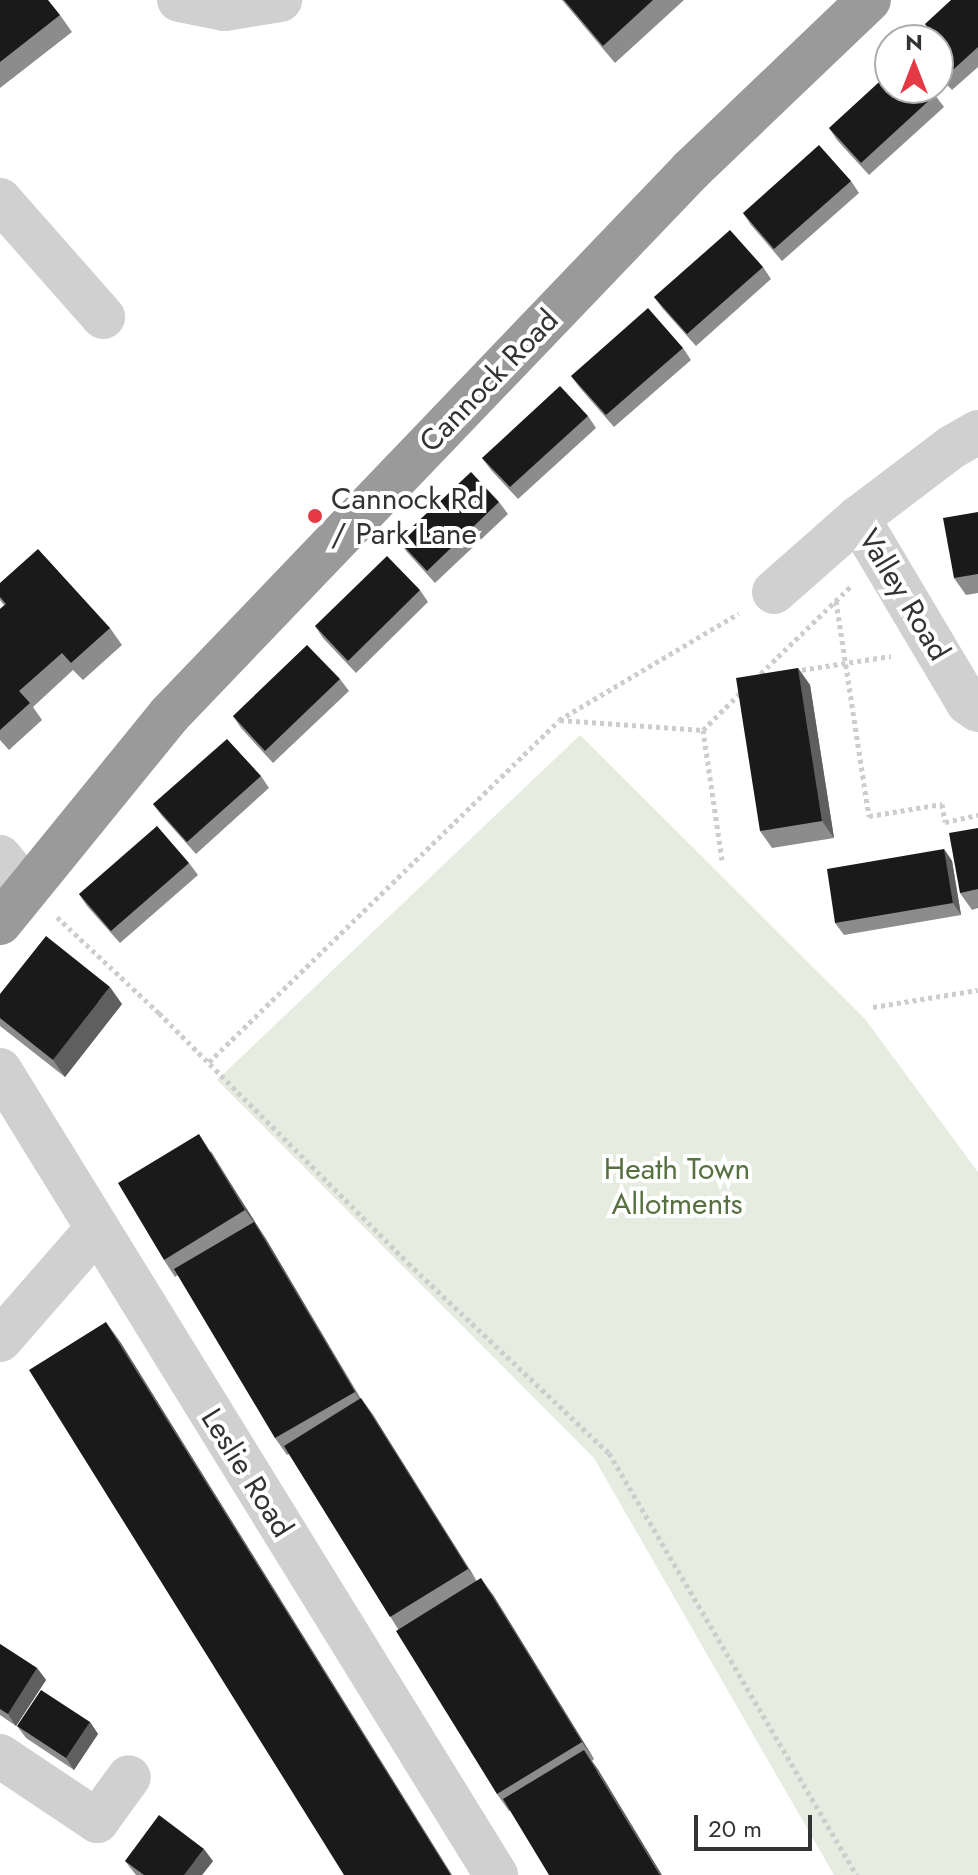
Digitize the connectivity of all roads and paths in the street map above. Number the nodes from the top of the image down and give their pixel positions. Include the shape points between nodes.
1 (179, 0) edge
2 (280, 0) edge
3 (869, 0) edge
4 (0, 200) edge
5 (103, 317) dead end
6 (978, 432) edge
7 (858, 518) junction
8 (881, 556) junction
9 (774, 592) joint
10 (836, 600) junction
11 (936, 650) junction
12 (845, 663) junction
13 (787, 672) edge
14 (772, 674) edge
15 (758, 677) junction
16 (978, 710) edge
17 (559, 720) junction
18 (703, 730) junction
19 (978, 815) edge
20 (722, 860) dead end
21 (13, 873) edge
22 (0, 923) edge
23 (978, 990) edge
24 (873, 1007) dead end
25 (209, 1062) junction
26 (0, 1070) edge
27 (97, 1229) junction
28 (0, 1340) edge
29 (0, 1756) edge
30 (129, 1777) dead end
31 (496, 1875) edge
32 (857, 1875) edge

1 - 2 street via 225,9
3 - 21 highway, Cannock Road via 691,170
4 - 5 street
6 - 7 street
7 - 8 street, Valley Road
7 - 9 street
8 - 10 path
8 - 11 street, Valley Road
9 - 17 path
10 - 12 path
10 - 15 path
11 - 12 path
11 - 16 street, Valley Road via 968,703
12 - 13 path
12 - 19 path via 869,816 942,804 945,822
14 - 15 path
15 - 18 path
17 - 18 path
17 - 25 path
18 - 20 path
21 - 22 highway, Cannock Road
21 - 25 path
23 - 24 path
25 - 32 path via 408,1263 609,1453
26 - 27 street, Leslie Road
27 - 28 street
27 - 31 street, Leslie Road
29 - 30 street via 97,1821

